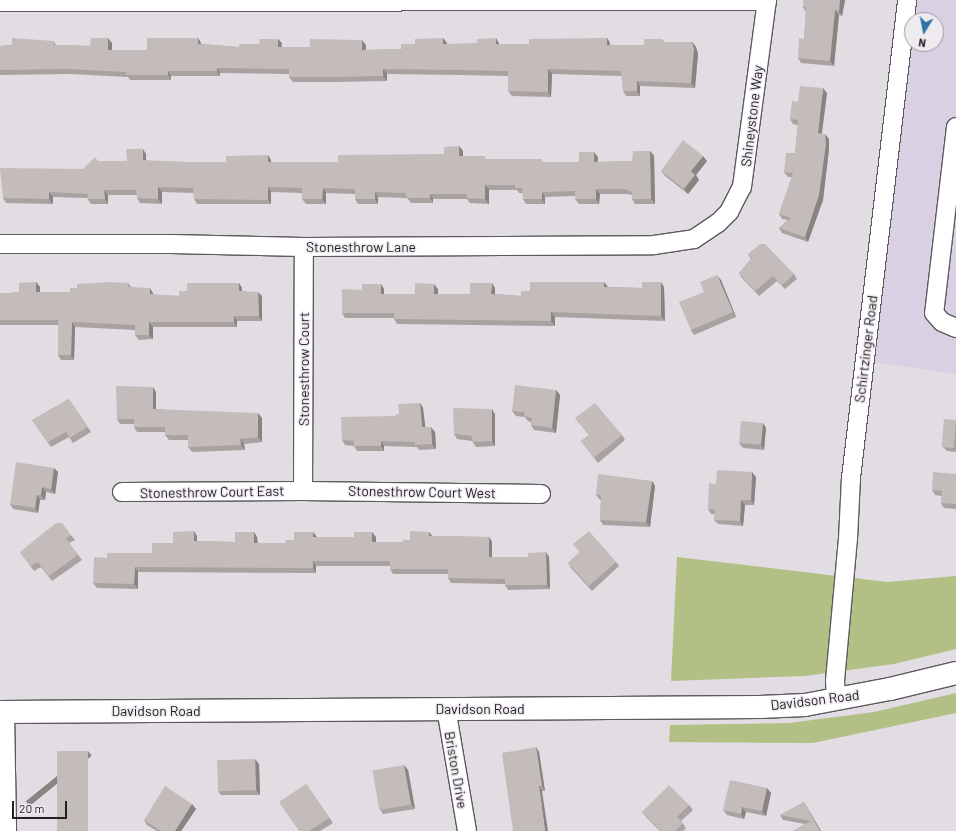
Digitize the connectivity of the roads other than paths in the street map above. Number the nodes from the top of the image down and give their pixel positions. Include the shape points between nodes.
1 (767, 0) edge
2 (907, 0) edge
3 (0, 2) edge
4 (956, 127) edge
5 (718, 224) joint
6 (0, 244) edge
7 (304, 247) junction
8 (956, 328) edge
9 (303, 491) junction
10 (122, 492) dead end
11 (542, 494) dead end
12 (956, 673) edge
13 (836, 699) junction
14 (446, 708) junction
15 (3, 712) edge
16 (7, 831) edge
17 (467, 831) edge

1 - 3 street
1 - 5 street, Shineystone Way via 742,187 729,212
2 - 13 street, Schirtzinger Road via 851,478 835,676
4 - 8 street via 934,313 942,322
5 - 7 street, Stonesthrow Lane via 694,239 654,245
6 - 7 street, Stonesthrow Lane
7 - 9 street, Stonesthrow Court
9 - 10 street, Stonesthrow Court East
9 - 11 street, Stonesthrow Court West
12 - 13 main road, Davidson Road
13 - 14 main road, Davidson Road via 805,705 760,707
14 - 15 main road, Davidson Road
14 - 17 street, Briston Drive
15 - 16 street

